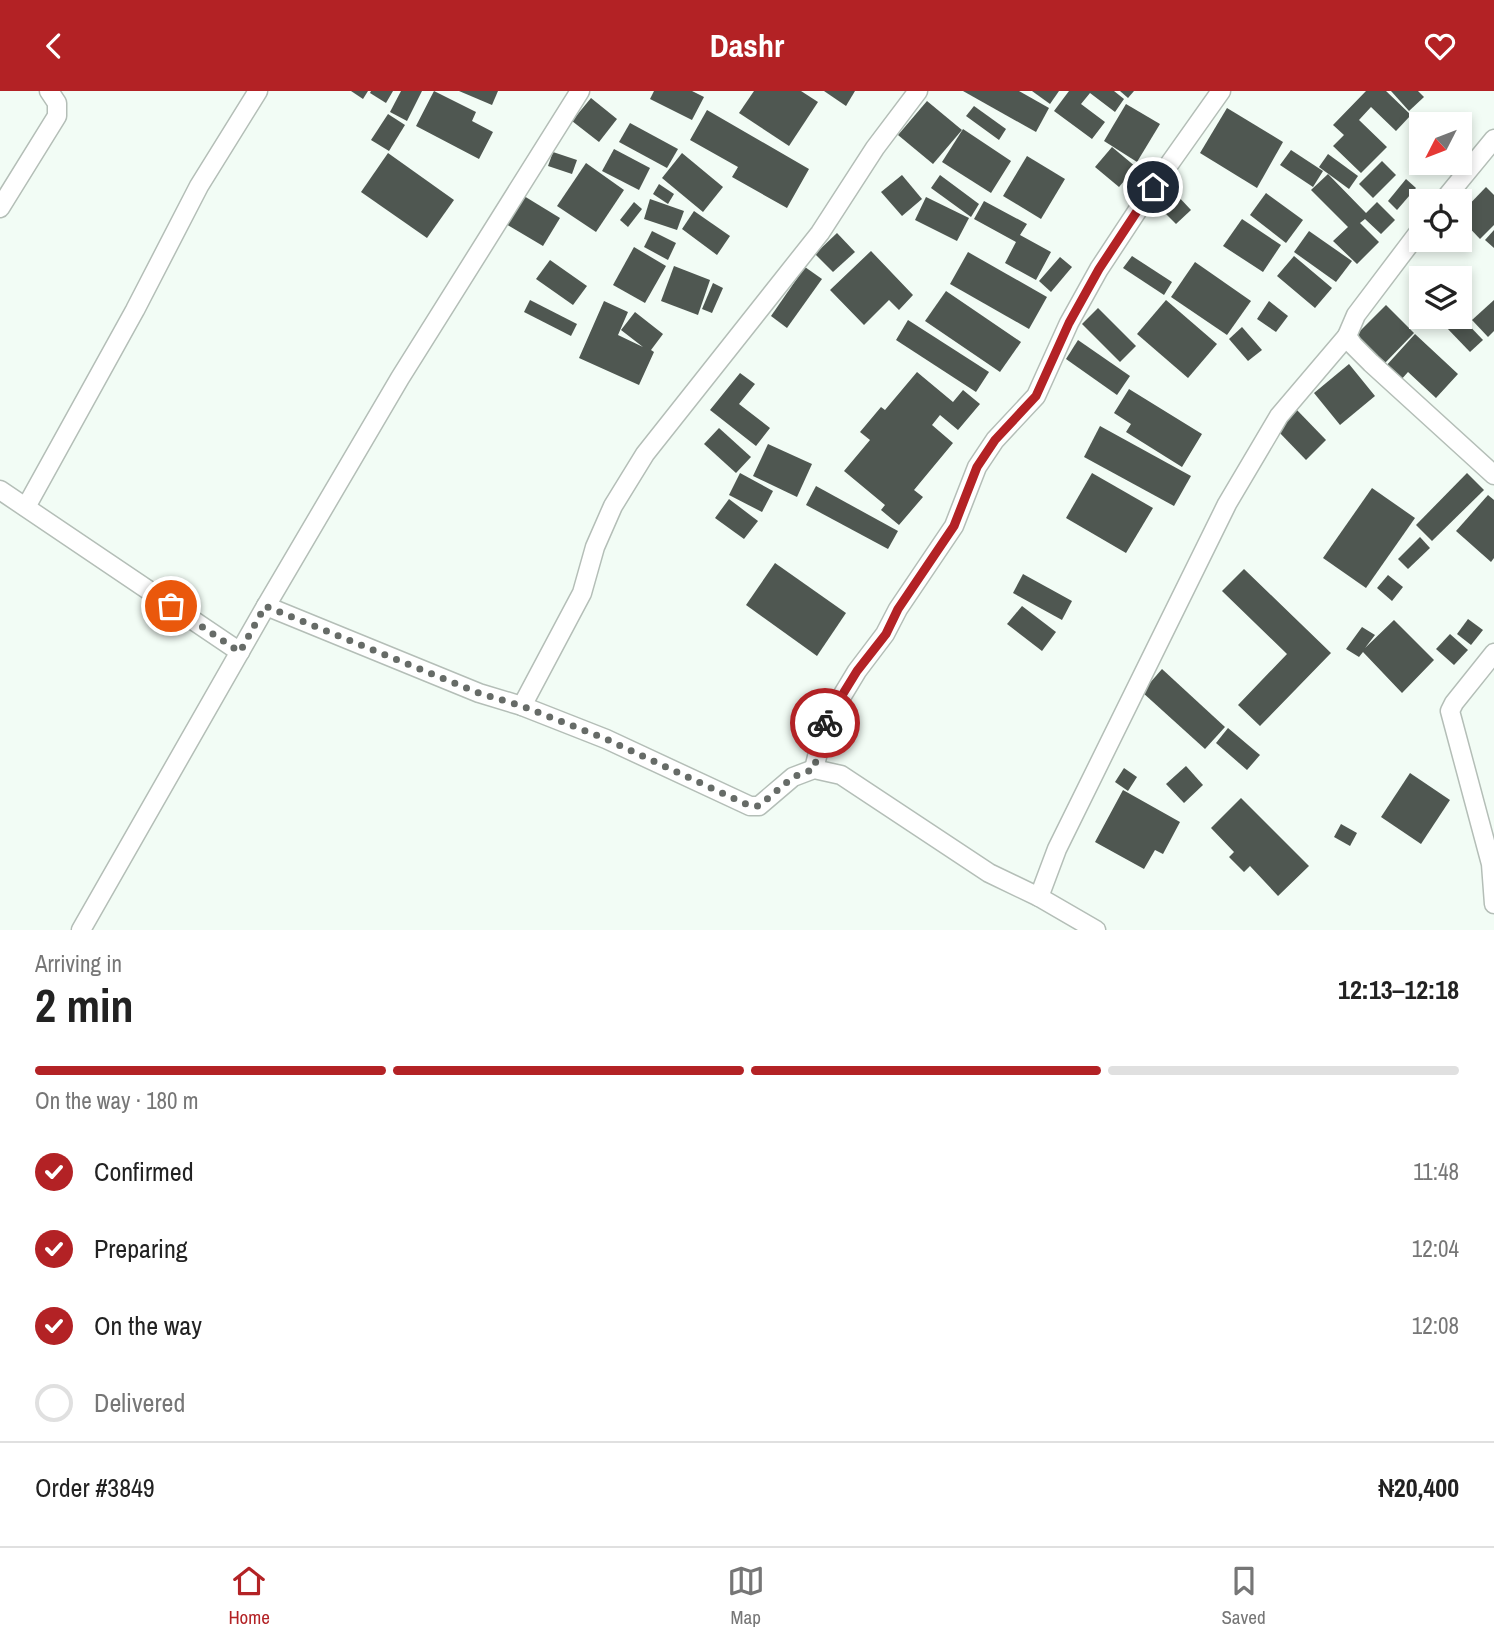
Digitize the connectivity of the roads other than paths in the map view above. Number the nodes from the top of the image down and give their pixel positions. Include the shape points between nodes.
1 (49, 91) edge
2 (258, 91) edge
3 (580, 91) edge
4 (918, 91) edge
5 (1221, 91) edge
6 (1494, 139) edge
7 (1453, 189) edge
8 (0, 208) edge
9 (1409, 245) edge
10 (1347, 336) junction
11 (1494, 475) edge
12 (0, 491) edge
13 (26, 507) junction
14 (265, 606) junction
15 (240, 652) junction
16 (1494, 653) edge
17 (522, 706) junction
18 (814, 769) junction
19 (1039, 897) junction
20 (1494, 904) edge
21 (80, 929) edge
22 (1096, 930) edge

1 - 8 street via 57,103 57,116
2 - 13 street via 199,186
3 - 14 street via 400,378
4 - 17 street via 820,233 645,453 613,506 582,593
5 - 18 street via 1099,269 1036,396 977,467 954,526 824,724
6 - 7 street
9 - 10 street via 1356,315
10 - 11 street
10 - 19 street via 1279,416 1227,504 1057,849
12 - 13 street
13 - 15 street
14 - 15 street
14 - 17 street
15 - 21 street
16 - 20 street via 1450,711 1491,864
17 - 18 street via 606,739 750,806 759,806 793,777
18 - 19 street via 841,775 989,873
19 - 22 street

